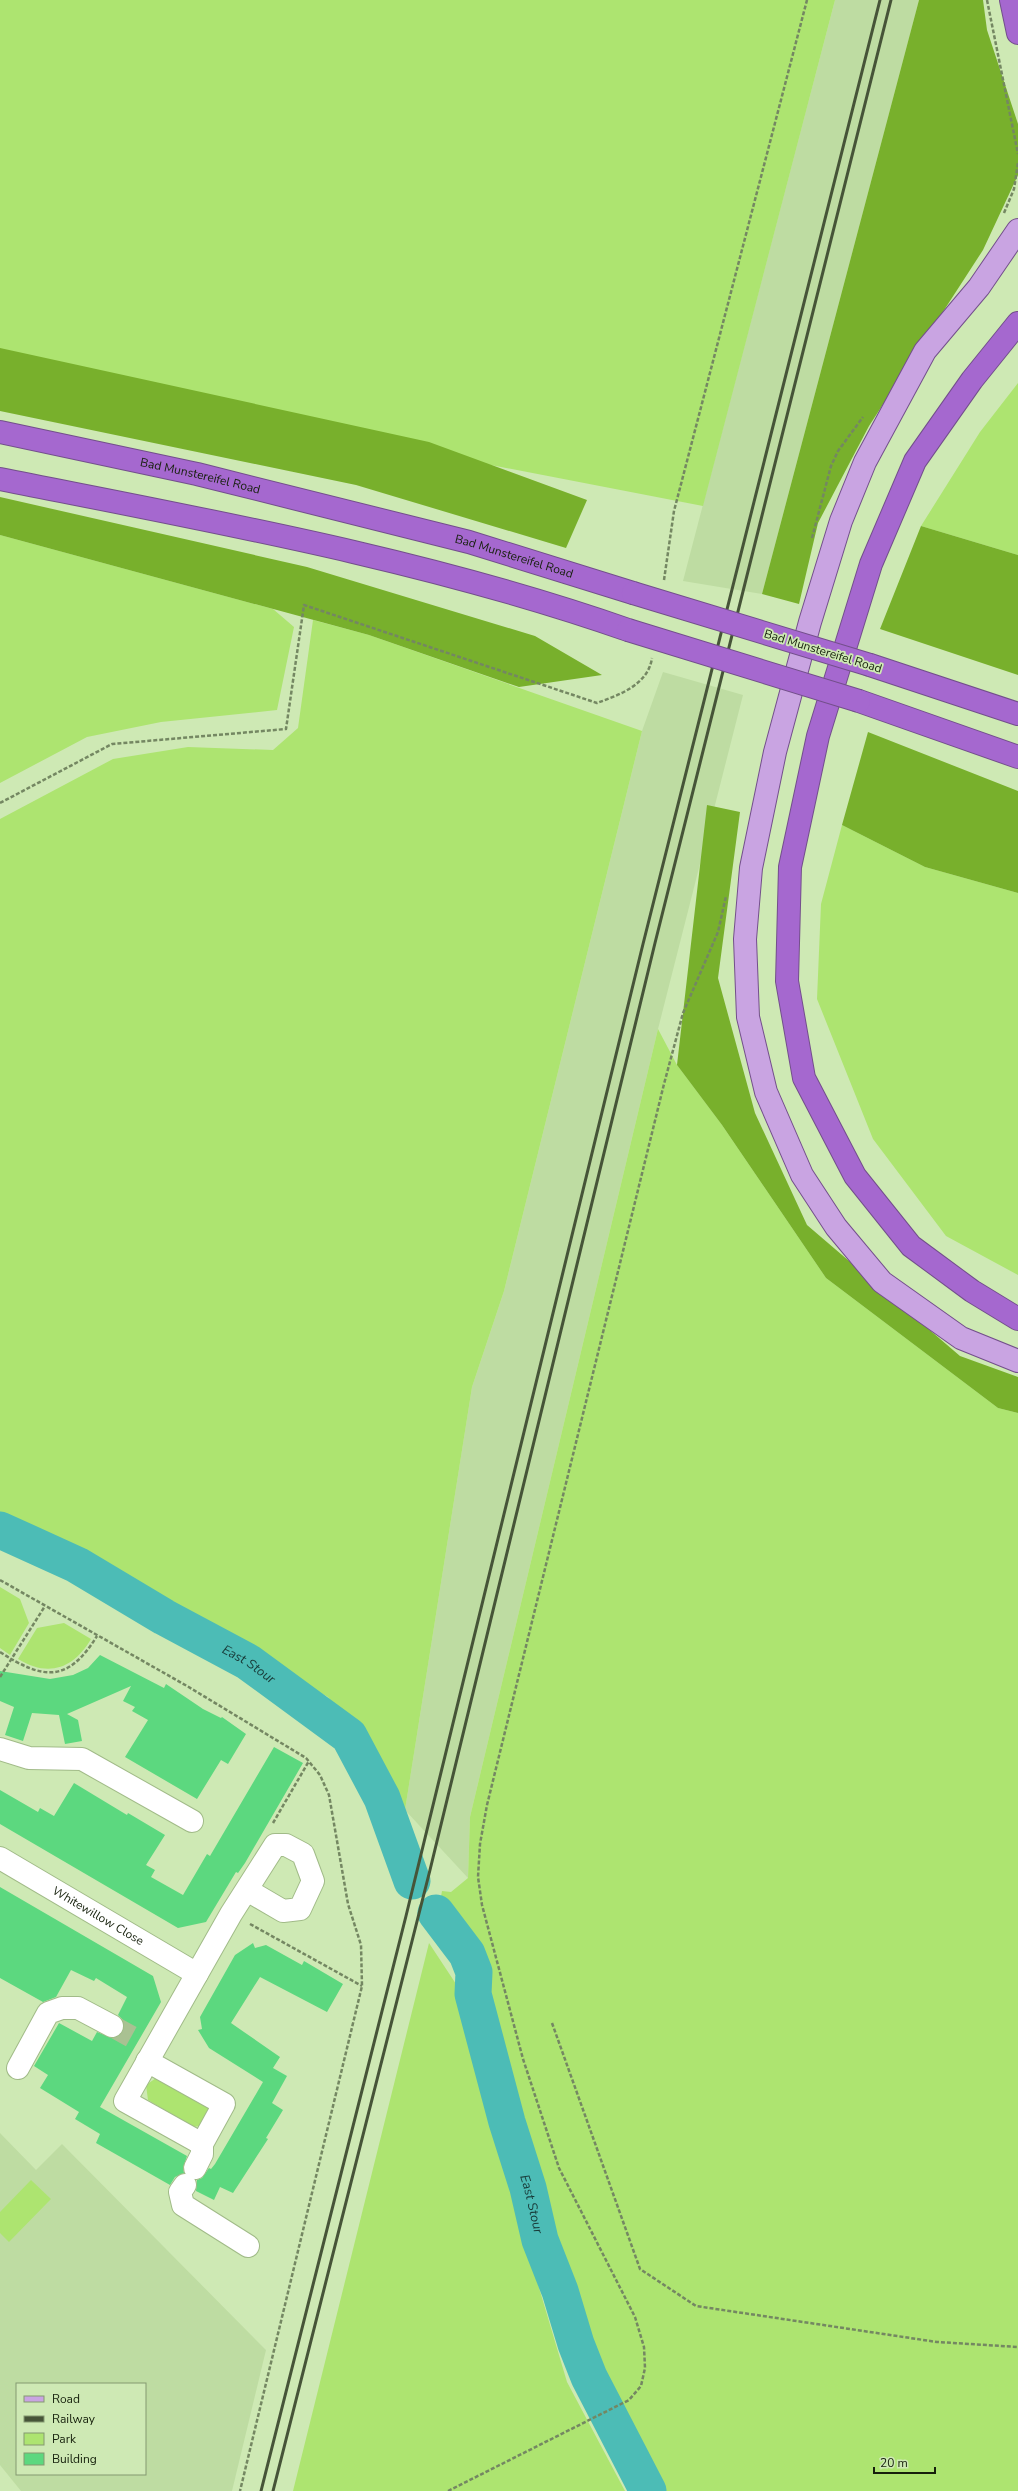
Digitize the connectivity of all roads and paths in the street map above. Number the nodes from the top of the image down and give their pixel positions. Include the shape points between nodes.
1 (807, 0) edge
2 (987, 0) edge
3 (1011, 0) edge
4 (1018, 34) edge
5 (1018, 154) edge
6 (1018, 230) edge
7 (1018, 323) edge
8 (0, 432) edge
9 (0, 479) edge
10 (663, 582) dead end
11 (653, 653) dead end
12 (1018, 714) edge
13 (1018, 757) edge
14 (0, 803) edge
15 (664, 1084) dead end
16 (1018, 1319) edge
17 (1018, 1361) edge
18 (0, 1580) edge
19 (45, 1606) junction
20 (97, 1636) junction
21 (0, 1652) edge
22 (13, 1660) junction
23 (0, 1677) edge
24 (1, 1750) edge
25 (192, 1821) dead end
26 (0, 1858) edge
27 (247, 1890) dead end
28 (231, 1914) junction
29 (197, 1974) junction
30 (362, 1986) junction
31 (552, 2023) dead end
32 (112, 2026) tunnel mouth
33 (147, 2050) junction
34 (18, 2068) dead end
35 (202, 2144) junction
36 (248, 2246) dead end
37 (1018, 2346) edge
38 (240, 2491) edge
39 (448, 2491) edge

1 - 10 path via 674,511
2 - 5 path via 1002,85
3 - 4 highway
6 - 17 main road via 979,287 925,351 865,462 841,521 810,622 775,752 751,868 745,940 748,1017 766,1092 810,1188 836,1227 882,1282 960,1338
7 - 16 highway via 972,380 915,461 870,564 818,736 790,867 787,981 804,1078 855,1176 911,1246 972,1291
8 - 12 highway, Bad Munstereifel Road, bridge via 197,474 469,542 870,665
9 - 13 highway, bridge via 185,516 448,574 562,607 628,630 859,701
11 - 14 path via 651,668 628,692 597,703 304,604 286,729 112,744
15 - 39 path via 487,1805 480,1844 478,1877 482,1905 523,2059 559,2168 635,2317 644,2347 645,2368 641,2386 629,2400
18 - 19 path
19 - 20 path
19 - 22 path
20 - 22 path via 86,1654 59,1671 46,1673 32,1670
20 - 30 path via 306,1758 320,1775 329,1796 348,1904 361,1945
21 - 22 path
22 - 23 path
24 - 25 street via 29,1758 82,1759
26 - 29 street, Whitewillow Close
27 - 28 street
28 - 29 street
28 - 30 path
29 - 33 street
30 - 38 path
31 - 37 path via 640,2269 696,2306 937,2342
32 - 34 street via 78,2008 62,2008 48,2014
33 - 35 street via 224,2104
33 - 35 street via 125,2101
35 - 36 street via 202,2154 180,2192 183,2205

